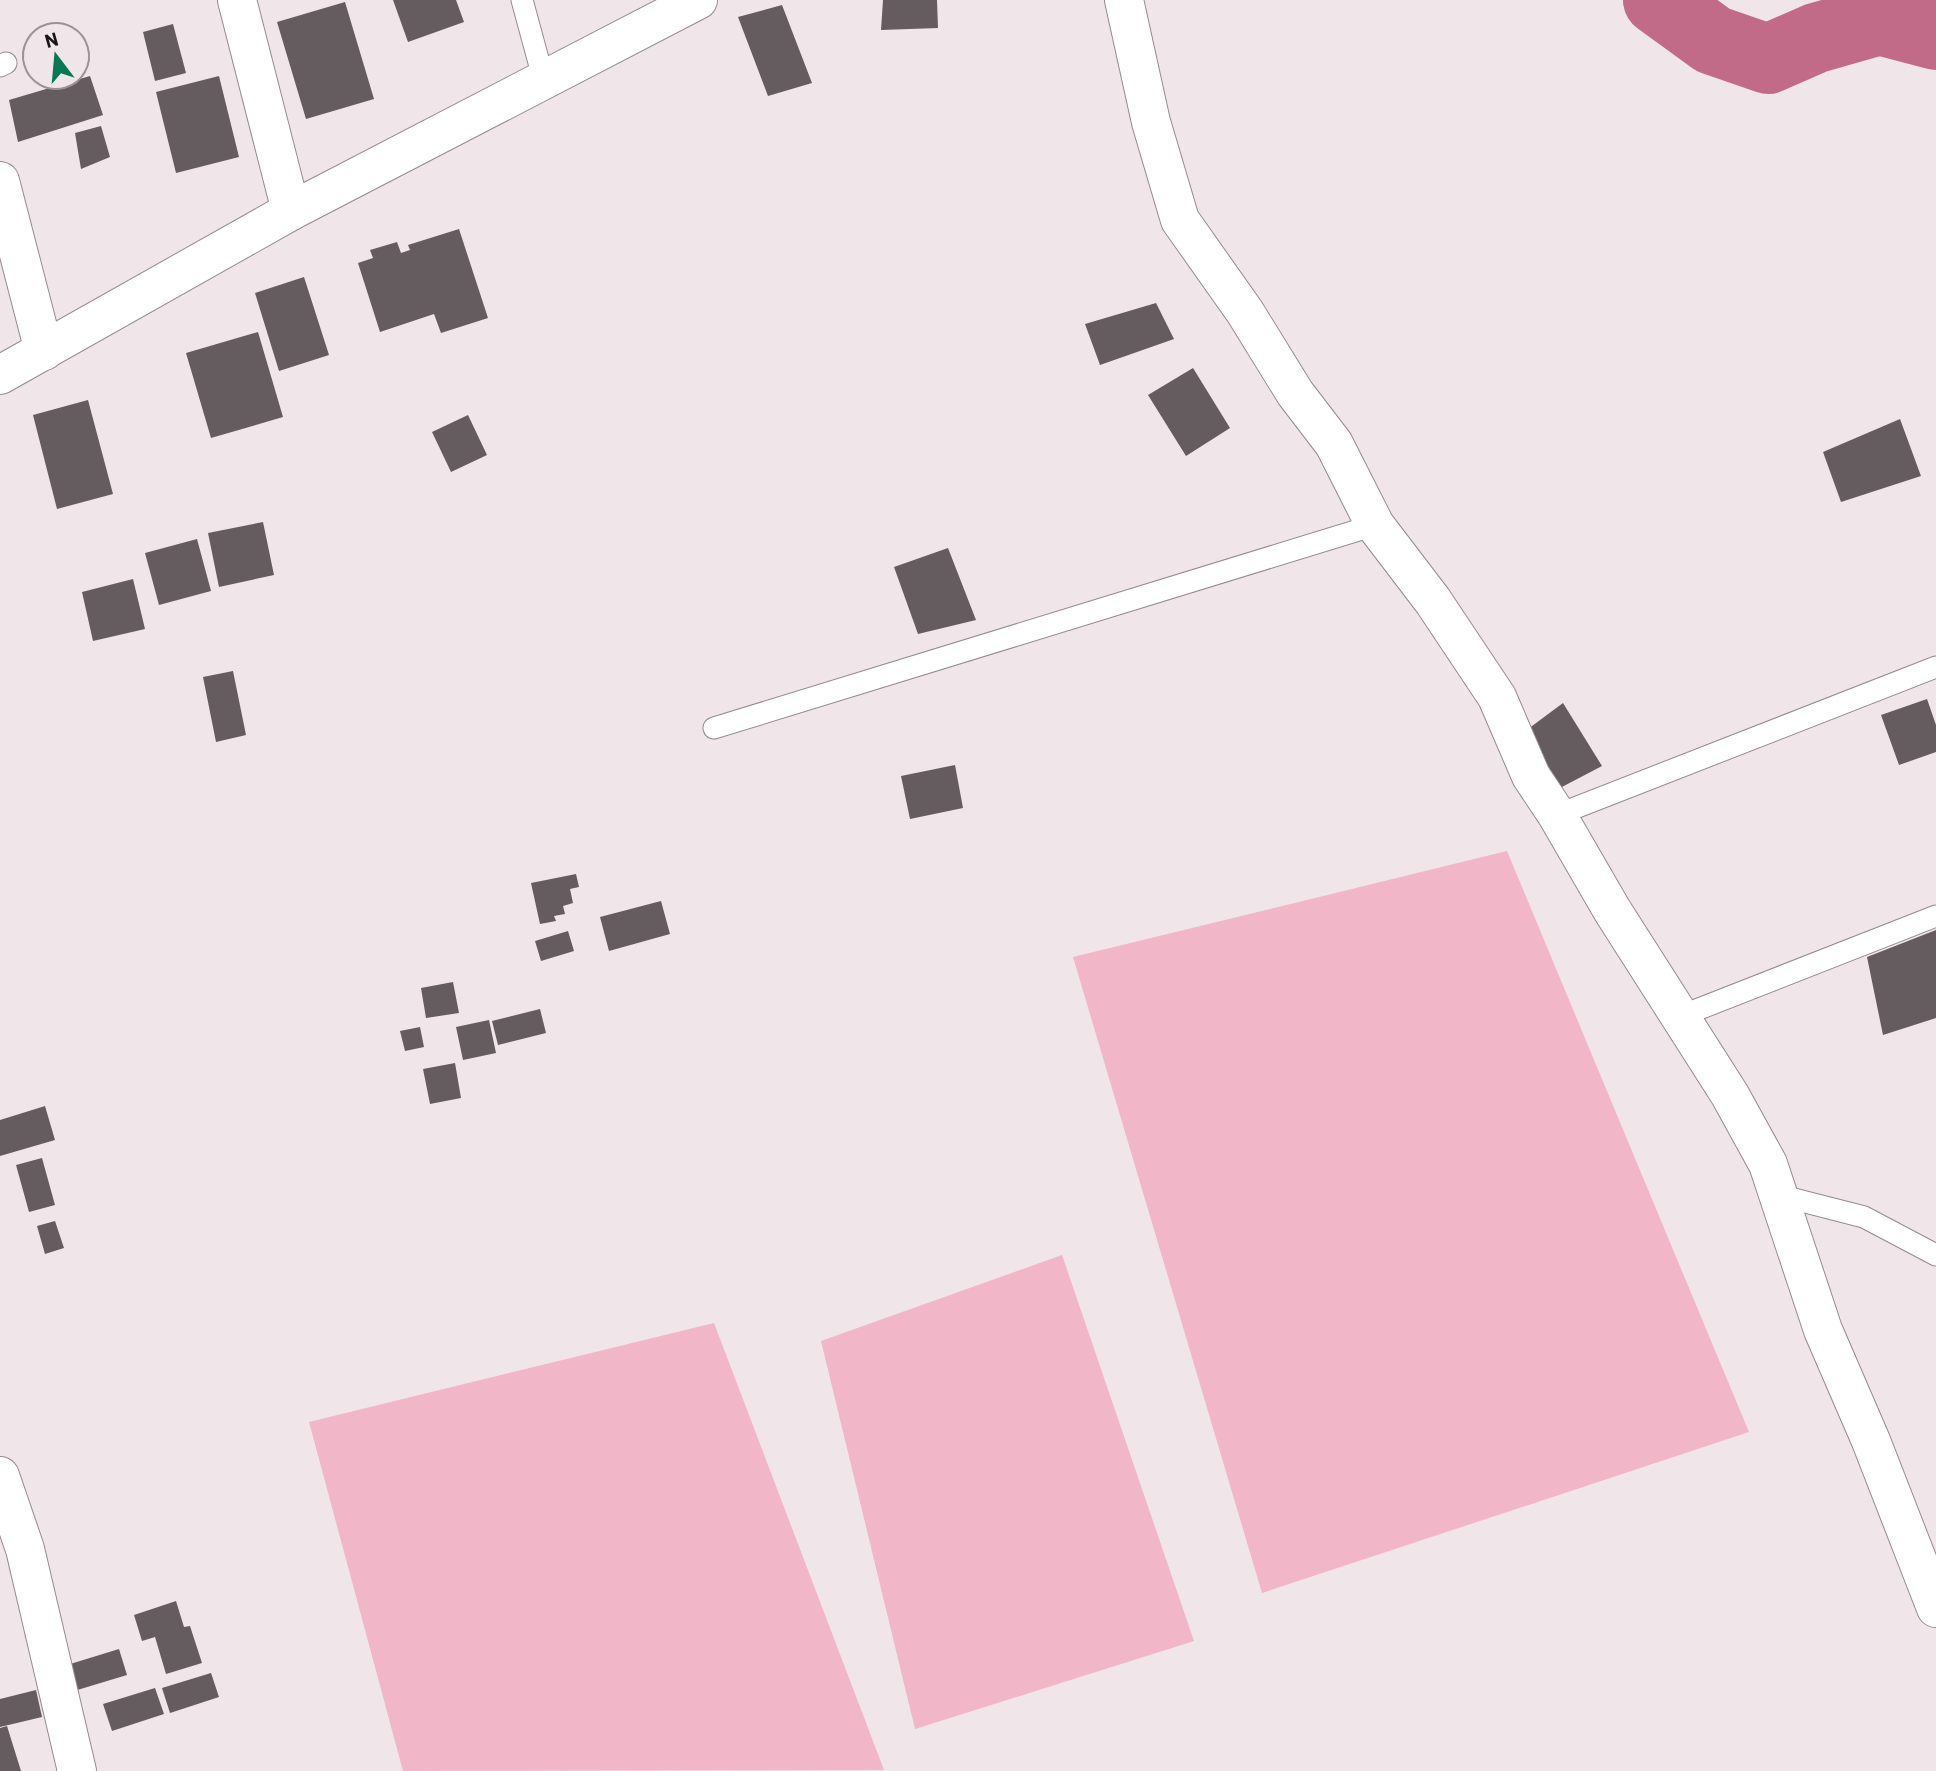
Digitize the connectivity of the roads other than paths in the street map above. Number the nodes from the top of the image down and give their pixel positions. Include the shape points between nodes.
1 (237, 0) edge
2 (522, 0) edge
3 (698, 0) edge
4 (1124, 0) edge
5 (544, 80) junction
6 (0, 181) edge
7 (291, 211) junction
8 (44, 351) junction
9 (0, 375) edge
10 (1375, 525) junction
11 (1936, 667) edge
12 (714, 728) dead end
13 (1557, 814) junction
14 (1936, 916) edge
15 (1681, 1016) junction
16 (1778, 1195) junction
17 (1936, 1255) edge
18 (0, 1476) edge
19 (12, 1552) edge
20 (1936, 1608) edge
21 (77, 1771) edge

1 - 7 street
2 - 5 lane
3 - 5 street
4 - 10 street via 1151,122 1180,220 1334,444
5 - 7 street
6 - 8 street
7 - 8 street
8 - 9 street
10 - 12 lane
10 - 13 street via 1497,697 1531,776
11 - 13 lane
13 - 15 street
14 - 15 lane
15 - 16 street via 1768,1164
16 - 17 lane via 1864,1217
16 - 20 street via 1823,1330
18 - 19 street
19 - 21 street

